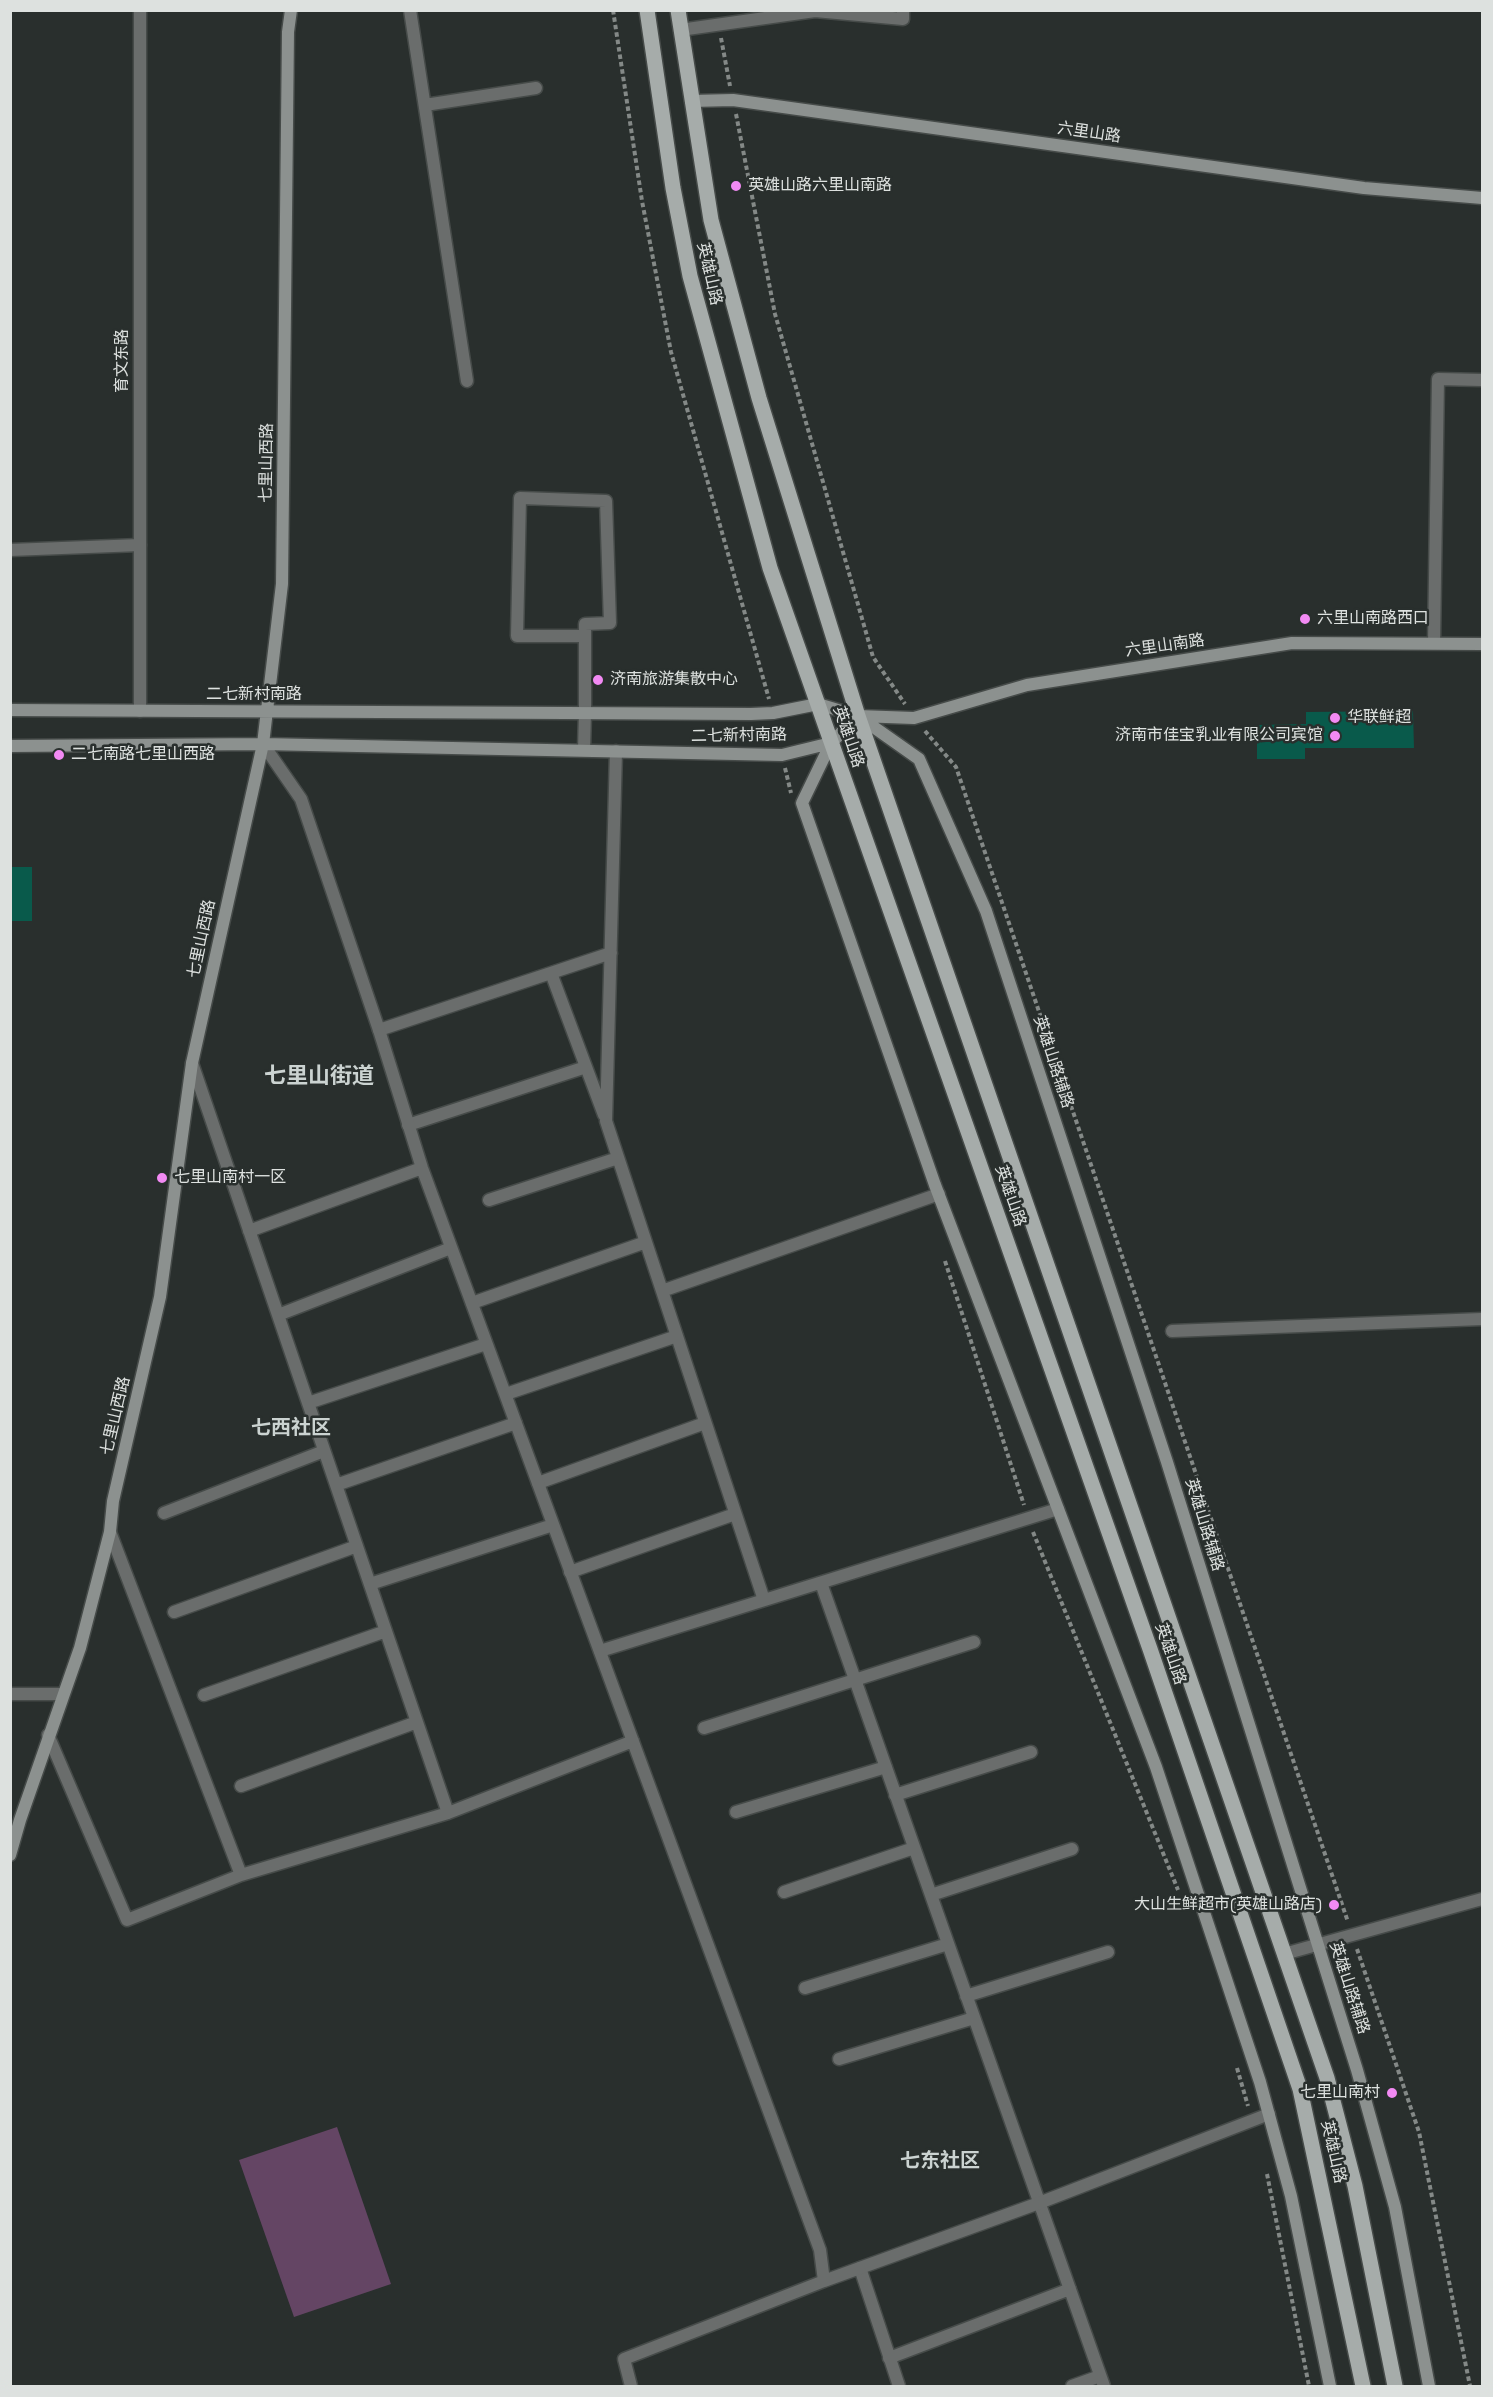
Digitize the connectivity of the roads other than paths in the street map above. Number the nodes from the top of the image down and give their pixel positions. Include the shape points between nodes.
1 (140, 10) edge
2 (291, 10) edge
3 (410, 10) edge
4 (647, 10) edge
5 (678, 10) edge
6 (903, 10) edge
7 (681, 30) junction
8 (536, 88) dead end
9 (691, 101) junction
10 (425, 105) junction
11 (1482, 198) edge
12 (1482, 380) edge
13 (467, 381) dead end
14 (140, 545) junction
15 (10, 550) edge
16 (585, 636) junction
17 (1434, 643) junction
18 (1482, 644) edge
19 (818, 704) junction
20 (10, 710) edge
21 (140, 711) junction
22 (267, 712) junction
23 (585, 712) junction
24 (858, 716) junction
25 (831, 743) junction
26 (263, 744) junction
27 (10, 746) edge
28 (584, 750) junction
29 (616, 751) junction
30 (611, 953) junction
31 (551, 973) junction
32 (379, 1030) junction
33 (192, 1063) junction
34 (586, 1068) junction
35 (606, 1121) junction
36 (408, 1125) junction
37 (618, 1158) junction
38 (422, 1168) junction
39 (939, 1194) junction
40 (489, 1200) dead end
41 (249, 1231) junction
42 (646, 1242) junction
43 (451, 1248) junction
44 (662, 1291) junction
45 (471, 1303) junction
46 (278, 1315) junction
47 (1482, 1319) edge
48 (1172, 1331) dead end
49 (677, 1336) junction
50 (486, 1344) junction
51 (506, 1394) junction
52 (308, 1403) junction
53 (516, 1423) junction
54 (705, 1423) junction
55 (324, 1451) junction
56 (538, 1483) junction
57 (336, 1485) junction
58 (1058, 1509) junction
59 (164, 1513) dead end
60 (735, 1514) junction
61 (553, 1525) junction
62 (110, 1532) junction
63 (357, 1546) junction
64 (570, 1572) junction
65 (821, 1583) junction
66 (370, 1584) junction
67 (764, 1600) junction
68 (174, 1612) dead end
69 (386, 1630) junction
70 (974, 1642) dead end
71 (600, 1651) junction
72 (855, 1679) junction
73 (10, 1694) edge
74 (62, 1694) junction
75 (204, 1695) dead end
76 (417, 1722) junction
77 (704, 1728) dead end
78 (48, 1735) junction
79 (633, 1741) junction
80 (1031, 1752) dead end
81 (885, 1767) junction
82 (241, 1786) dead end
83 (896, 1795) junction
84 (736, 1812) dead end
85 (448, 1813) junction
86 (914, 1848) junction
87 (1072, 1850) dead end
88 (10, 1855) edge
89 (241, 1875) junction
90 (784, 1892) dead end
91 (931, 1895) junction
92 (1482, 1899) edge
93 (1317, 1943) junction
94 (948, 1944) junction
95 (1108, 1952) dead end
96 (1284, 1954) junction
97 (805, 1988) dead end
98 (966, 1996) junction
99 (974, 2018) junction
100 (839, 2059) dead end
101 (1269, 2114) junction
102 (1039, 2203) junction
103 (860, 2268) junction
104 (825, 2281) junction
105 (1070, 2289) junction
106 (890, 2358) junction
107 (1102, 2381) edge
108 (631, 2386) edge
109 (899, 2386) edge
110 (1072, 2386) edge
111 (1330, 2386) edge
112 (1362, 2386) edge
113 (1395, 2386) edge
114 (1429, 2386) edge

1 - 14 street, 育文东路
2 - 22 street, 七里山西路 via 282,584
3 - 10 street
4 - 19 main road, 英雄山路 via 690,276 770,568
5 - 7 main road, 英雄山路
6 - 7 street via 903,19 814,11
7 - 9 main road, 英雄山路
8 - 10 street
9 - 11 street, 六里山路 via 733,100 1364,188
9 - 24 main road, 英雄山路 via 726,283
10 - 13 street
12 - 17 street via 1438,379
14 - 15 street
14 - 21 street, 育文东路
16 - 16 street via 585,624 610,623 606,501 520,498 517,636
16 - 23 street
17 - 18 street, 六里山南路
17 - 24 street, 六里山南路 via 1292,643 1027,685 914,718
19 - 23 street, 二七新村南路 via 773,713
19 - 24 street, 二七新村南路
19 - 25 main road, 英雄山路
20 - 21 street, 二七新村南路
21 - 22 street, 二七新村南路
22 - 23 street, 二七新村南路
22 - 26 street, 七里山西路
23 - 28 street
24 - 25 street
24 - 93 street, 英雄山路辅路 via 918,759 986,911 1167,1462
24 - 96 main road, 英雄山路
25 - 29 street, 二七新村南路 via 782,755
25 - 39 street via 802,803
25 - 112 main road, 英雄山路 via 1150,1649 1300,2089
26 - 27 street, 二七新村南路
26 - 28 street, 二七新村南路
26 - 32 street via 300,799
26 - 33 street, 七里山西路
28 - 29 street, 二七新村南路
29 - 30 street
30 - 31 street
30 - 35 street
31 - 32 street
31 - 34 street
32 - 36 street
33 - 41 street
33 - 62 street, 七里山西路 via 160,1297 113,1501
34 - 35 street
34 - 36 street
35 - 37 street
36 - 38 street
37 - 40 street
37 - 42 street
38 - 41 street
38 - 43 street
39 - 44 street
39 - 58 street
41 - 46 street
42 - 44 street
42 - 45 street
43 - 45 street
43 - 46 street
44 - 49 street
45 - 50 street
46 - 52 street
47 - 48 street
49 - 51 street
49 - 54 street
50 - 51 street
50 - 52 street
51 - 53 street
52 - 55 street
53 - 56 street
53 - 57 street
54 - 56 street
54 - 60 street
55 - 57 street
55 - 59 street
56 - 61 street
57 - 63 street
58 - 65 street
58 - 101 street via 1156,1767
60 - 64 street
60 - 67 street
61 - 64 street
61 - 66 street
62 - 74 street, 七里山西路 via 80,1648
62 - 89 street
63 - 66 street
63 - 68 street
64 - 71 street
65 - 67 street
65 - 72 street
66 - 69 street
67 - 71 street
69 - 75 street
69 - 76 street
70 - 72 street
71 - 79 street
72 - 77 street
72 - 81 street
73 - 74 street
74 - 78 street, 七里山西路
76 - 82 street
76 - 85 street
78 - 88 street, 七里山西路
78 - 89 street via 127,1920
79 - 85 street
79 - 104 street via 820,2250
80 - 83 street
81 - 83 street
81 - 84 street
83 - 86 street
85 - 89 street
86 - 90 street
86 - 91 street
87 - 91 street
91 - 94 street
92 - 93 street
93 - 96 street
93 - 114 street, 英雄山路辅路 via 1395,2206
94 - 97 street
94 - 98 street
95 - 98 street
96 - 113 main road, 英雄山路 via 1327,2078
98 - 99 street
99 - 100 street
99 - 102 street
101 - 102 street
101 - 111 street via 1291,2196
102 - 103 street
102 - 105 street
103 - 104 street
103 - 106 street
104 - 108 street via 624,2359
105 - 106 street
105 - 107 street
106 - 109 street
107 - 110 street

